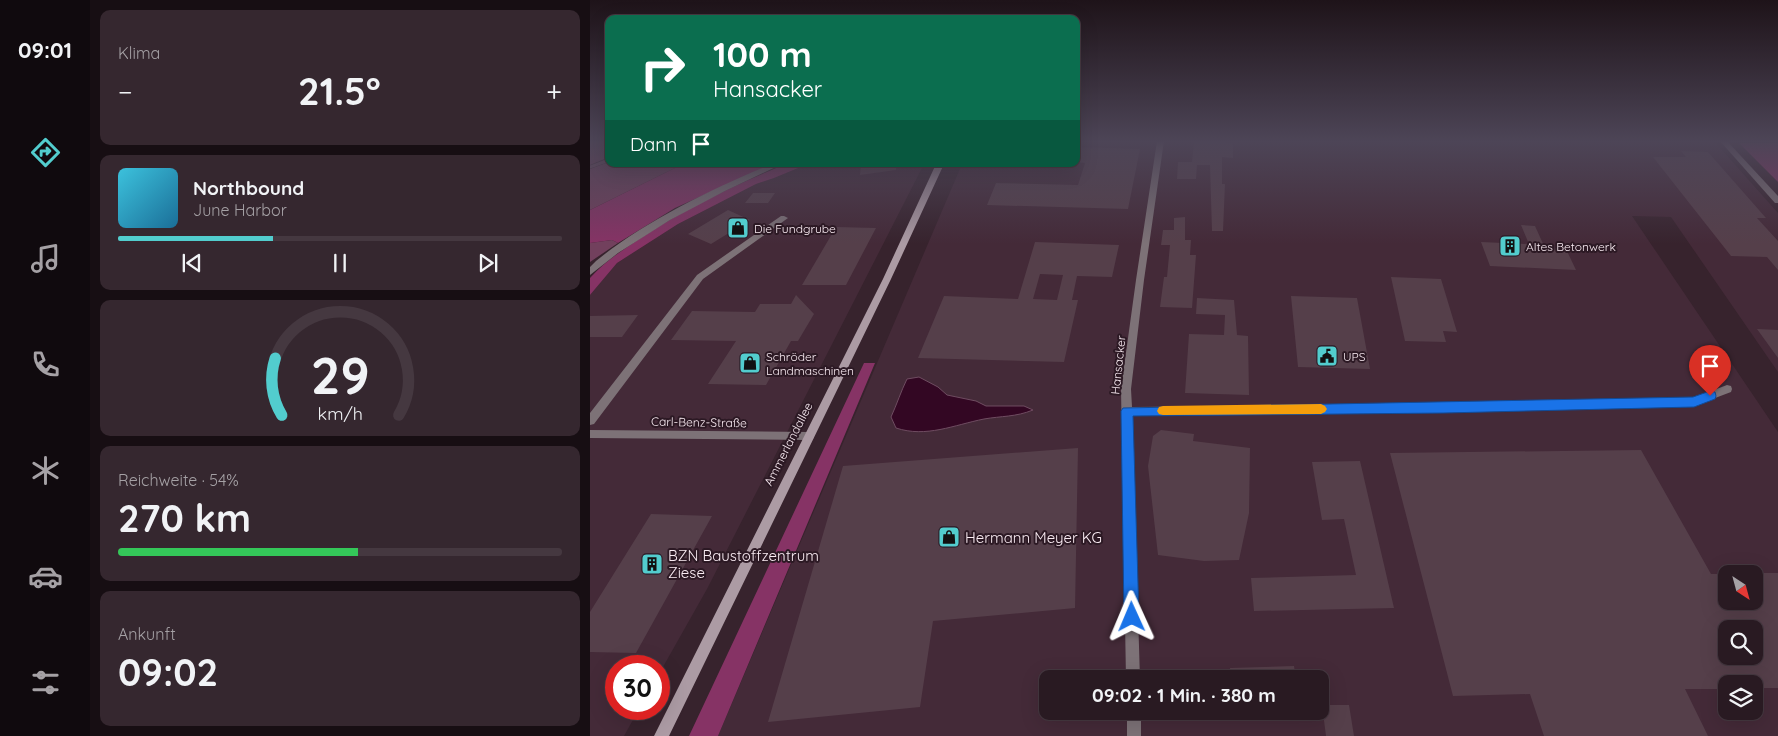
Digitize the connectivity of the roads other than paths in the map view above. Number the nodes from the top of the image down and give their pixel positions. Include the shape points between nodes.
1 (754, 175) edge
2 (935, 175) edge
3 (1156, 175) edge
4 (1754, 175) edge
5 (1778, 201) edge
6 (784, 218) dead end
7 (590, 272) edge
8 (1727, 389) dead end
9 (1127, 411) junction
10 (590, 421) edge
11 (590, 434) edge
12 (809, 436) junction
13 (1133, 670) edge
14 (1134, 720) edge
15 (661, 736) edge
16 (1134, 736) edge

1 - 7 street via 690,205 620,248
2 - 12 main road, Ammerlandallee
3 - 9 street, Hansacker via 1126,389
4 - 5 street
6 - 10 street via 700,277
8 - 9 street, Hansacker via 1694,402
9 - 13 street
11 - 12 street, Carl-Benz-Straße
12 - 15 main road, Ammerlandallee
14 - 16 street

